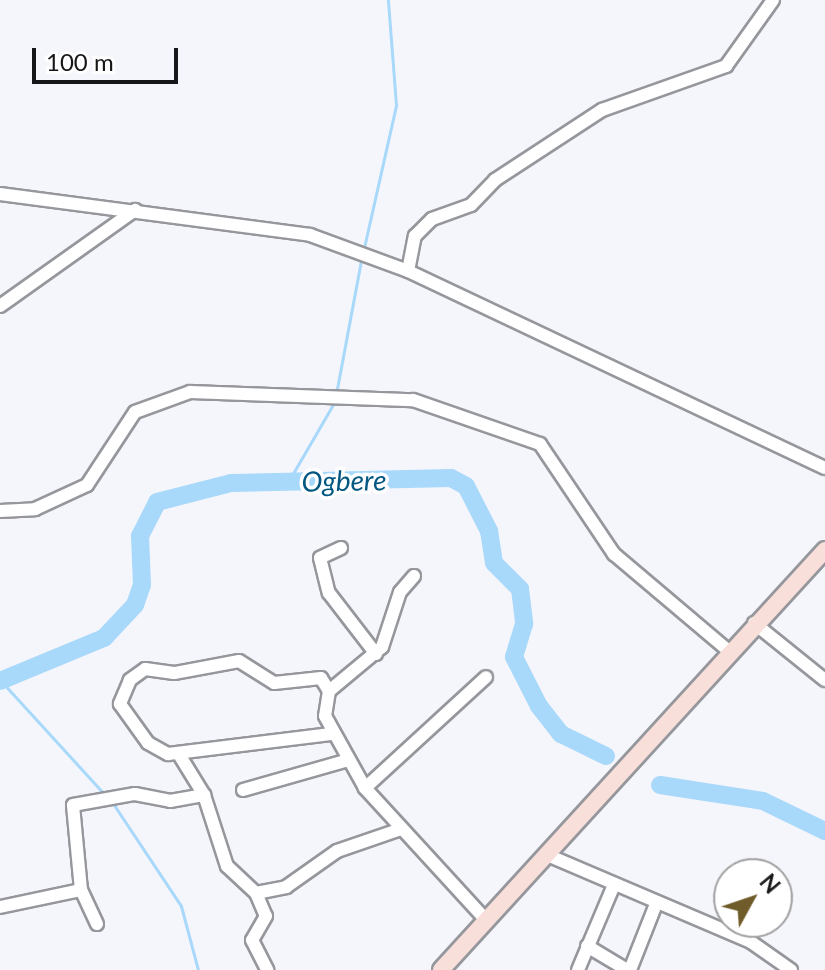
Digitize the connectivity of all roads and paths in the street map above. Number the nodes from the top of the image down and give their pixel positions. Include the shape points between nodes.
1 (773, 0) edge
2 (0, 194) edge
3 (135, 210) junction
4 (408, 271) junction
5 (0, 306) edge
6 (825, 468) edge
7 (0, 511) edge
8 (341, 548) dead end
9 (825, 550) edge
10 (414, 576) dead end
11 (754, 623) junction
12 (730, 652) junction
13 (376, 654) junction
14 (486, 677) dead end
15 (825, 680) edge
16 (329, 691) junction
17 (331, 734) junction
18 (180, 756) junction
19 (345, 761) junction
20 (365, 788) junction
21 (243, 790) dead end
22 (204, 795) junction
23 (398, 830) junction
24 (545, 854) junction
25 (613, 887) junction
26 (81, 890) junction
27 (256, 893) junction
28 (656, 904) junction
29 (0, 907) edge
30 (486, 920) junction
31 (97, 924) dead end
32 (587, 946) junction
33 (267, 970) edge
34 (441, 970) edge
35 (578, 970) edge
36 (629, 970) edge
37 (791, 970) edge

1 - 4 street via 726,66 602,110 495,180 471,205 432,219 415,236
2 - 3 street
3 - 4 street via 310,235
3 - 5 street
4 - 6 street
7 - 12 street via 35,509 87,485 135,412 190,392 413,400 540,444 614,554
8 - 13 street via 324,553 319,564 341,616
9 - 11 main road
10 - 13 street
11 - 12 main road
11 - 15 street
12 - 24 main road
13 - 16 street
14 - 20 street
16 - 17 street via 325,716
16 - 18 street via 321,678 274,683 239,661 174,673 145,669 130,680 120,709 148,743
17 - 18 street
17 - 19 street
18 - 22 street
19 - 20 street
19 - 21 street
20 - 23 street
22 - 26 street via 170,801 135,794 73,805
22 - 27 street via 227,866
23 - 27 street via 337,851 286,887
23 - 30 street
24 - 25 street
24 - 30 main road
25 - 28 street
25 - 32 street
26 - 29 street
26 - 31 street
27 - 33 street via 266,916 252,940
28 - 36 street
28 - 37 street via 751,942
30 - 34 main road
32 - 35 street
32 - 36 street

